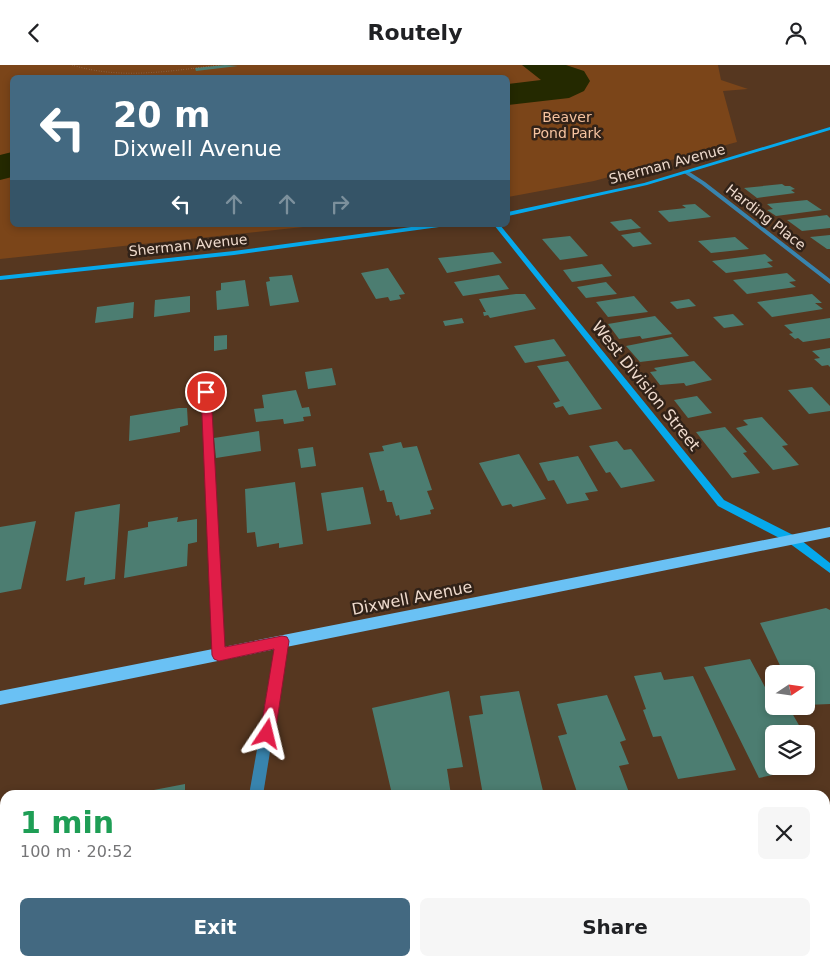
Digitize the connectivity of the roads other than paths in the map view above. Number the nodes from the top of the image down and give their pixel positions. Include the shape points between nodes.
1 (830, 128) edge
2 (686, 173) junction
3 (510, 214) edge
4 (424, 227) edge
5 (499, 227) edge
6 (0, 278) edge
7 (830, 282) edge
8 (206, 392) dead end
9 (830, 532) edge
10 (793, 540) junction
11 (830, 569) edge
12 (282, 641) junction
13 (219, 655) junction
14 (0, 698) edge
15 (257, 790) edge

1 - 2 main road, Sherman Avenue
2 - 3 main road, Sherman Avenue
2 - 7 street, Harding Place
4 - 6 main road, Sherman Avenue via 234,253
5 - 10 main road, West Division Street via 721,503
8 - 13 street
9 - 10 main road, Dixwell Avenue
10 - 11 main road, West Division Street
10 - 12 main road, Dixwell Avenue
12 - 13 main road, Dixwell Avenue
12 - 15 street
13 - 14 main road, Dixwell Avenue

